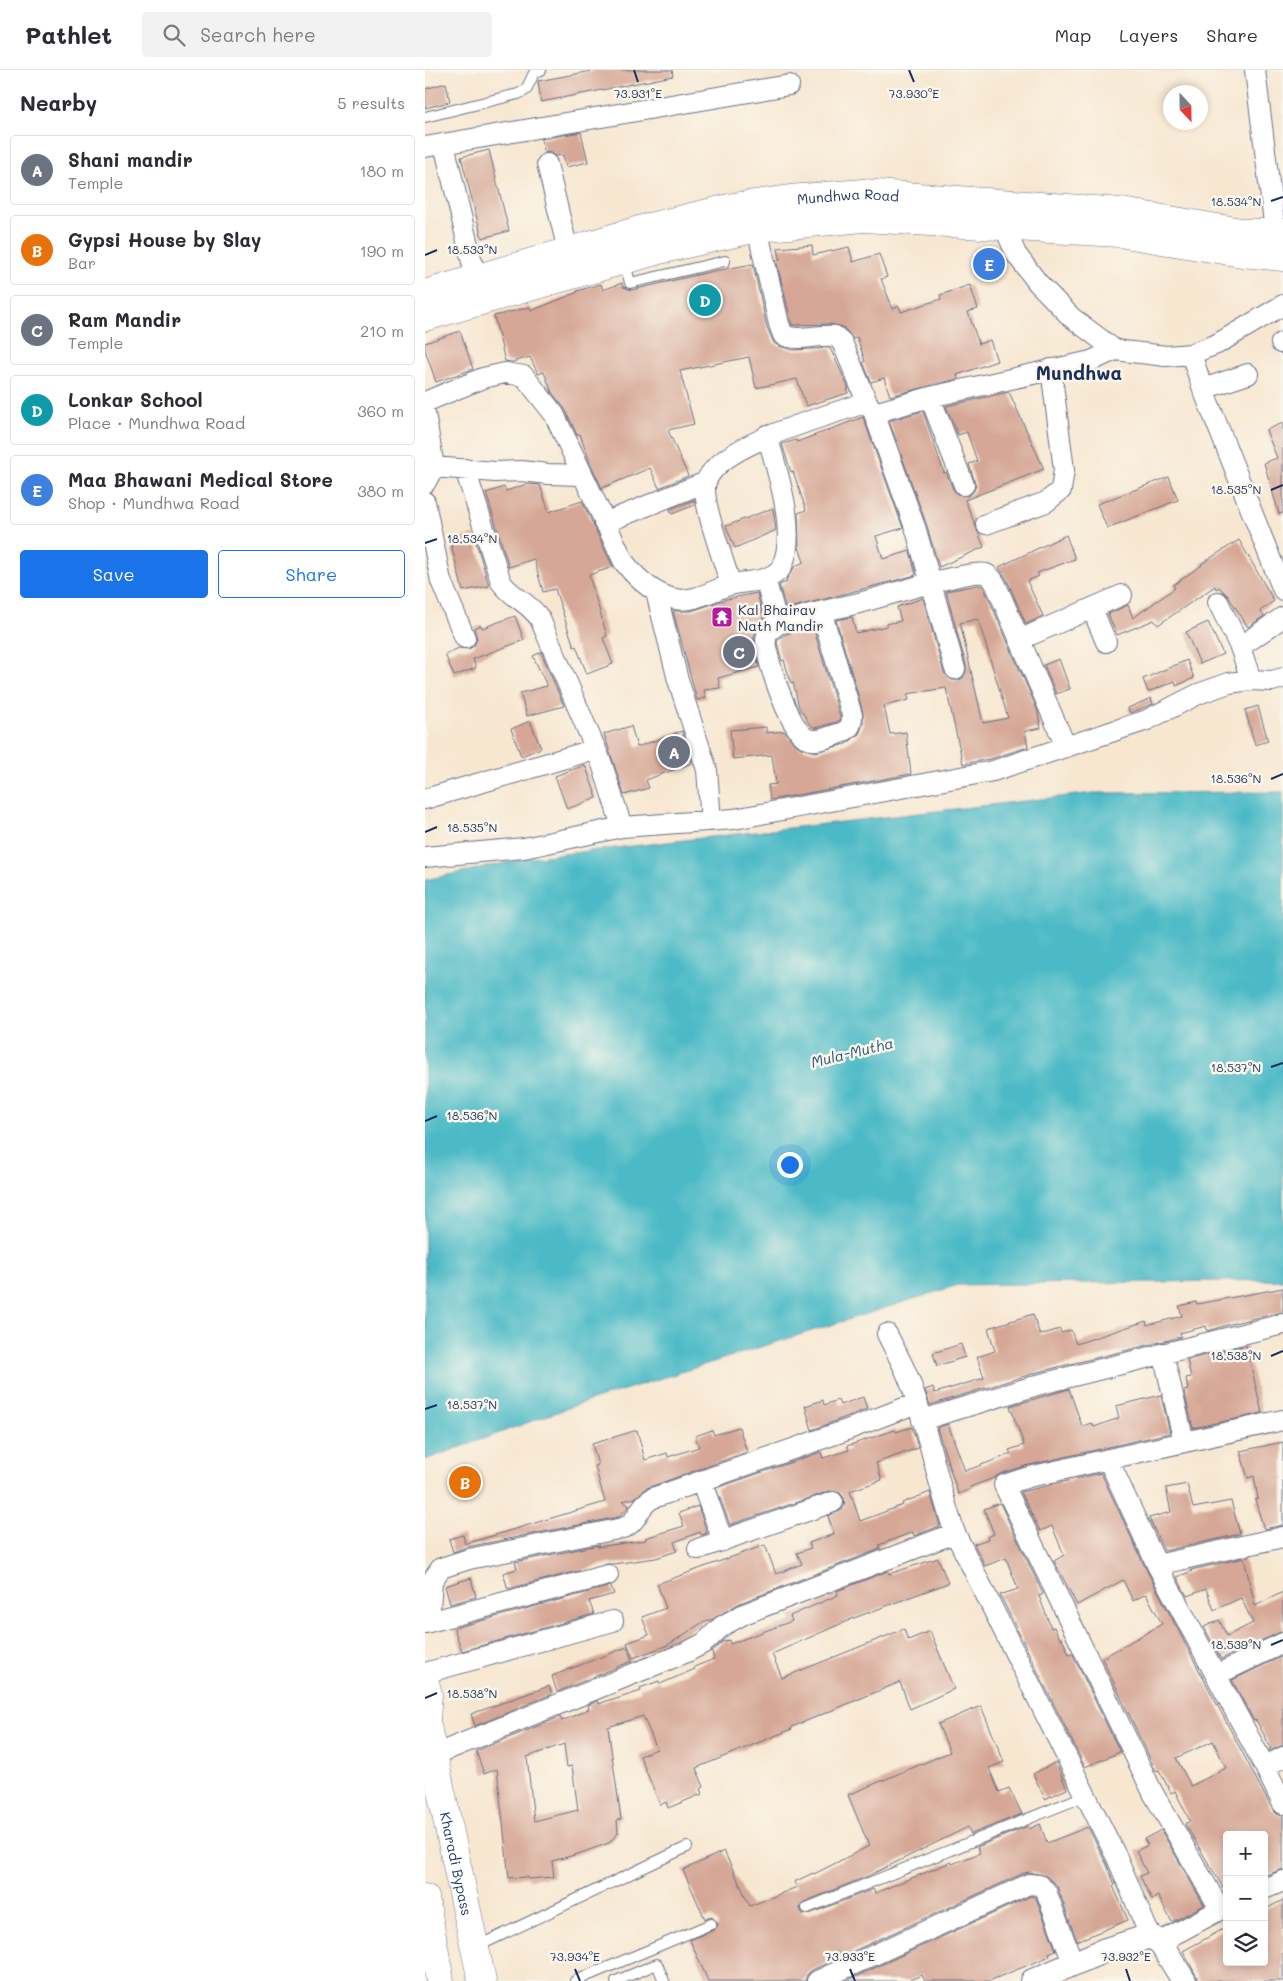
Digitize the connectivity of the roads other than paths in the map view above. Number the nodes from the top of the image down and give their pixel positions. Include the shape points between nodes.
1 (541, 70) edge
2 (1255, 70) edge
3 (789, 85) dead end
4 (425, 117) edge
5 (434, 146) edge
6 (547, 164) dead end
7 (1004, 216) junction
8 (757, 228) junction
9 (1280, 245) edge
10 (567, 251) junction
11 (624, 259) junction
12 (725, 261) dead end
13 (477, 279) junction
14 (425, 294) edge
15 (1283, 305) edge
16 (425, 317) edge
17 (1115, 350) junction
18 (1191, 354) junction
19 (1051, 369) junction
20 (1248, 374) dead end
21 (1203, 389) junction
22 (930, 396) junction
23 (425, 402) edge
24 (870, 408) junction
25 (425, 413) edge
26 (767, 435) junction
27 (465, 470) junction
28 (429, 475) edge
29 (582, 475) junction
30 (706, 482) junction
31 (964, 485) dead end
32 (425, 502) edge
33 (604, 523) junction
34 (986, 524) dead end
35 (765, 579) junction
36 (931, 582) junction
37 (731, 585) junction
38 (1283, 590) edge
39 (656, 592) junction
40 (1121, 595) dead end
41 (1218, 602) dead end
42 (1093, 608) junction
43 (810, 614) junction
44 (1283, 617) edge
45 (778, 624) junction
46 (465, 638) dead end
47 (1019, 640) junction
48 (1106, 642) dead end
49 (1240, 647) junction
50 (955, 669) dead end
51 (1283, 678) edge
52 (1251, 680) junction
53 (1066, 747) junction
54 (596, 749) junction
55 (425, 799) edge
56 (711, 821) junction
57 (622, 827) junction
58 (425, 857) edge
59 (1283, 1324) edge
60 (887, 1334) dead end
61 (1163, 1353) junction
62 (920, 1412) junction
63 (1283, 1420) edge
64 (1184, 1442) junction
65 (1108, 1459) junction
66 (701, 1481) junction
67 (833, 1502) dead end
68 (955, 1533) junction
69 (1283, 1537) edge
70 (723, 1541) junction
71 (698, 1549) dead end
72 (1157, 1565) junction
73 (608, 1575) dead end
74 (427, 1622) edge
75 (613, 1622) dead end
76 (1283, 1643) edge
77 (425, 1673) edge
78 (1216, 1675) junction
79 (425, 1684) edge
80 (426, 1717) edge
81 (1283, 1757) edge
82 (1265, 1767) junction
83 (433, 1774) edge
84 (1087, 1795) junction
85 (1283, 1804) edge
86 (687, 1846) dead end
87 (1283, 1881) edge
88 (1268, 1887) edge
89 (425, 1898) edge
90 (807, 1908) dead end
91 (1223, 1908) edge
92 (711, 1924) dead end
93 (1155, 1939) junction
94 (475, 1947) junction
95 (1073, 1964) junction
96 (440, 1981) edge
97 (482, 1981) edge
98 (575, 1981) edge
99 (616, 1981) edge
100 (664, 1981) edge
101 (817, 1981) edge
102 (1033, 1981) edge
103 (1184, 1981) edge

1 - 4 lane via 534,73 527,90 518,94
2 - 9 street
3 - 5 street
5 - 13 street
6 - 10 street
7 - 8 main road, Mundhwa Road via 863,218
7 - 9 main road, Mundhwa Road via 1242,253
7 - 10 main road, Mundhwa Road via 863,193 733,207
7 - 17 street via 1016,254 1038,282 1071,317
8 - 11 main road, Mundhwa Road
8 - 24 street via 783,335 793,339 835,336 842,342
10 - 13 main road, Mundhwa Road
11 - 12 lane via 630,283
11 - 16 main road, Mundhwa Road
13 - 14 main road, Mundhwa Road
15 - 18 street via 1217,344
17 - 18 street via 1166,356
17 - 19 street via 1091,360
18 - 21 street
19 - 22 street
19 - 34 street via 1064,470 1061,490 1046,502
20 - 21 street
21 - 38 street
22 - 24 street
22 - 31 street
23 - 29 street via 483,378 505,373 524,376 553,414
24 - 26 street
24 - 36 street via 916,530
25 - 28 street
26 - 30 street via 717,467
26 - 35 street via 787,515 787,535 781,569
27 - 28 street
27 - 29 street
27 - 54 street via 501,582 509,593 532,607 540,619
29 - 33 street
30 - 33 street
30 - 37 street via 706,501
32 - 46 street via 441,581
33 - 39 street via 623,562 636,578
35 - 37 street
35 - 45 street
36 - 43 street
36 - 47 street via 986,573 993,579
36 - 50 street
37 - 39 street via 693,598 676,599
39 - 56 street via 678,680 707,770
40 - 42 street
41 - 49 street
42 - 47 street
42 - 48 street
43 - 45 street
43 - 45 street via 817,614 825,624 852,715 852,724 847,731 819,740 809,740 798,732 789,716 766,646 768,632
44 - 49 street
47 - 53 street
49 - 52 street
51 - 52 street
52 - 53 street via 1229,683 1198,694 1147,720
53 - 56 street via 993,771
54 - 55 street
54 - 57 street
56 - 57 street
57 - 58 street via 524,848
59 - 61 street
60 - 62 street via 910,1381
61 - 62 street
61 - 64 street
62 - 66 street via 844,1431
62 - 68 street
63 - 64 street
64 - 65 street
65 - 72 street
65 - 91 street via 1004,1485 1153,1793
66 - 70 street
66 - 74 street via 645,1501 633,1523 623,1528 469,1559 441,1568 432,1582
67 - 70 street
68 - 83 street via 744,1614 687,1652
68 - 84 street
69 - 72 street
70 - 71 street
72 - 78 street
73 - 74 street
75 - 77 street
76 - 78 street
78 - 82 street
79 - 80 main road, Kharadi Bypass via 428,1694
80 - 83 main road, Kharadi Bypass
81 - 82 street
82 - 85 street
83 - 94 main road, Kharadi Bypass
84 - 90 lane
84 - 93 street
86 - 94 lane
87 - 88 street
89 - 96 main road
91 - 93 street
92 - 98 lane
93 - 95 street via 1103,1951
93 - 103 street
94 - 97 main road, Kharadi Bypass
95 - 101 street via 1046,1891 1039,1885 1029,1884
95 - 102 street
99 - 100 lane via 657,1964

